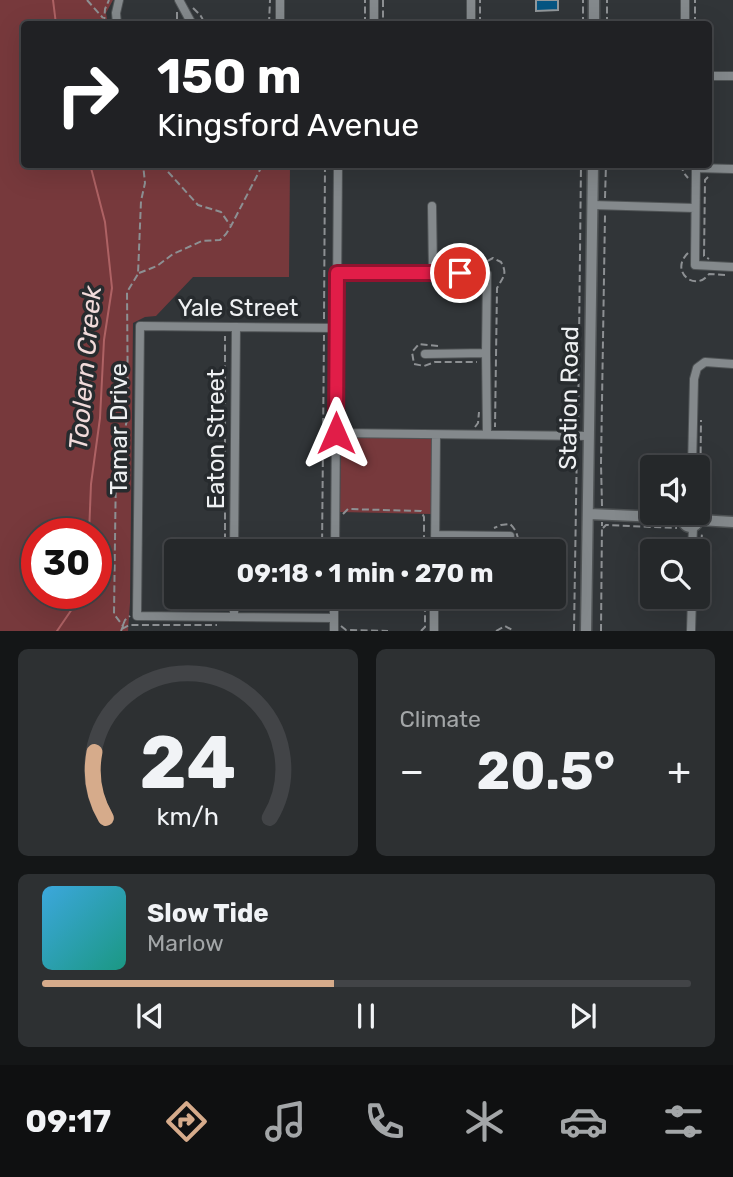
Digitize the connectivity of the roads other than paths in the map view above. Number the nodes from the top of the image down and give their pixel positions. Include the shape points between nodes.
1 (119, 0) edge
2 (280, 0) edge
3 (374, 0) edge
4 (471, 0) edge
5 (594, 0) edge
6 (685, 0) edge
7 (178, 4) edge
8 (117, 21) edge
9 (191, 21) edge
10 (280, 21) edge
11 (374, 21) edge
12 (471, 21) edge
13 (594, 21) edge
14 (685, 21) edge
15 (712, 76) edge
16 (733, 76) edge
17 (338, 168) edge
18 (593, 168) edge
19 (733, 169) edge
20 (592, 205) junction
21 (432, 206) dead end
22 (695, 208) junction
23 (733, 267) edge
24 (433, 272) junction
25 (337, 273) junction
26 (139, 326) joint
27 (336, 328) junction
28 (236, 330) junction
29 (425, 354) dead end
30 (486, 354) junction
31 (733, 363) edge
32 (487, 431) junction
33 (336, 433) junction
34 (578, 434) junction
35 (436, 435) junction
36 (692, 455) edge
37 (589, 514) junction
38 (640, 515) edge
39 (710, 519) edge
40 (733, 522) edge
41 (435, 535) junction
42 (510, 536) dead end
43 (234, 539) edge
44 (335, 539) edge
45 (435, 539) edge
46 (234, 609) edge
47 (334, 609) edge
48 (434, 609) edge
49 (694, 609) edge
50 (234, 614) junction
51 (334, 618) junction
52 (337, 629) edge
53 (434, 631) edge
54 (586, 631) edge
55 (691, 631) edge

1 - 8 street
2 - 10 street
3 - 11 street
4 - 12 street
5 - 13 street
6 - 14 street
7 - 9 street
15 - 16 street
17 - 25 street
18 - 20 street, Station Road
19 - 22 street via 696,168
20 - 22 street
20 - 34 street, Station Road
21 - 24 street
22 - 23 street via 695,265
24 - 25 street
24 - 30 street via 487,274
25 - 27 street
26 - 28 street, Yale Street
26 - 50 street, Tamar Drive via 137,616
27 - 28 street, Yale Street via 322,333
27 - 33 street
28 - 43 street, Eaton Street
29 - 30 street
30 - 32 street
31 - 36 street via 705,362 697,368
32 - 34 street
32 - 35 street
33 - 35 street
33 - 44 street
34 - 37 street, Station Road
35 - 41 street
37 - 38 street
37 - 54 street, Station Road
39 - 40 street
41 - 42 street
41 - 45 street
46 - 50 street
47 - 51 street
48 - 53 street
49 - 55 street
50 - 51 street
51 - 52 street

